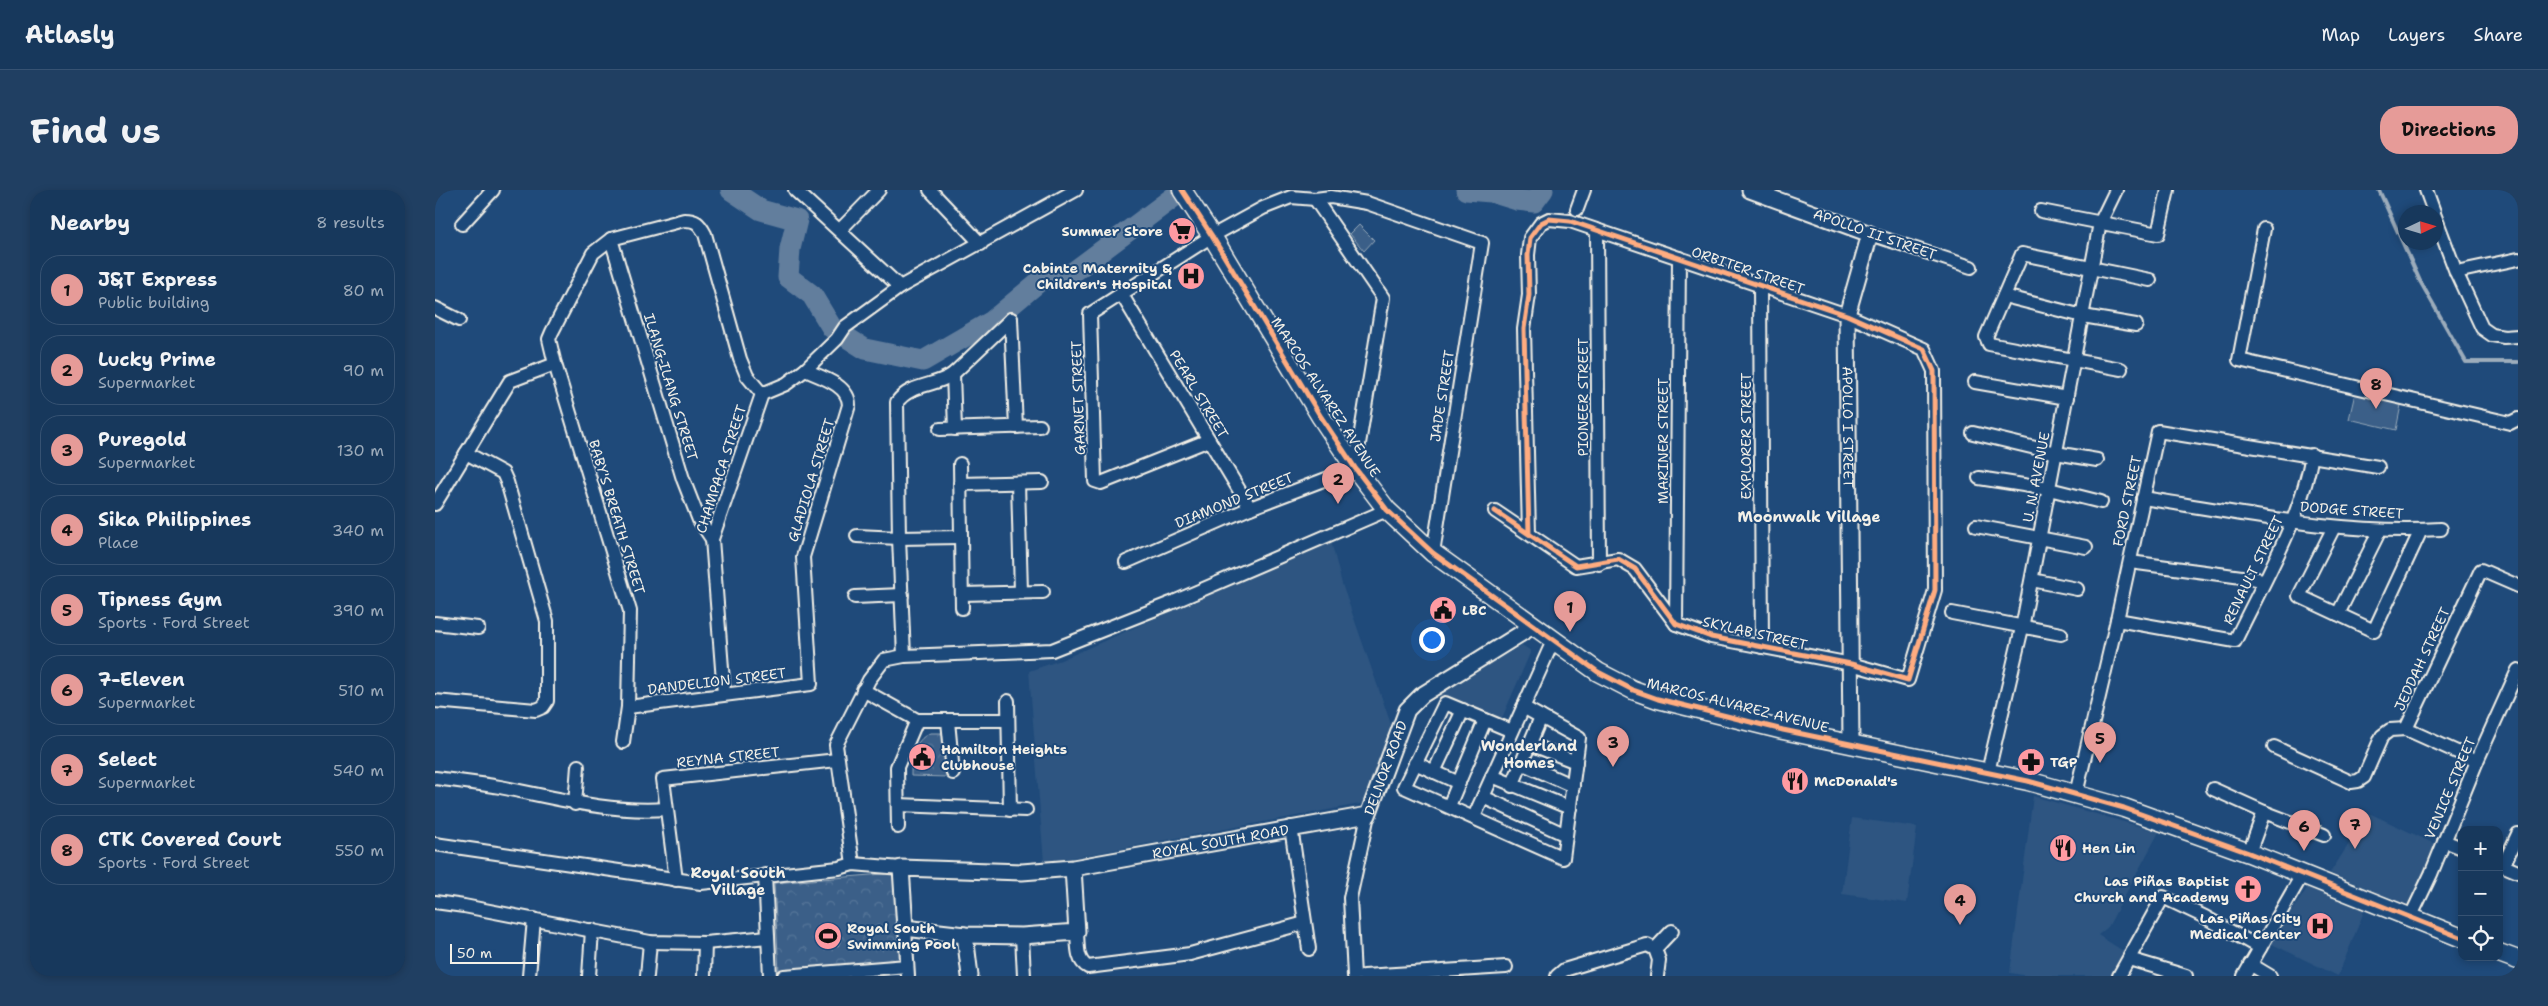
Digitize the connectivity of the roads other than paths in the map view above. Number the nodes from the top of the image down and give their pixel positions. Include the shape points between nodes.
1 (493, 190) edge
2 (795, 190) edge
3 (879, 190) edge
4 (930, 190) edge
5 (1076, 190) edge
6 (1182, 190) edge
7 (1584, 190) edge
8 (1750, 190) edge
9 (2116, 190) edge
10 (2168, 190) edge
11 (2440, 190) edge
12 (2427, 191) edge
13 (1059, 193) edge
14 (1315, 199) junction
15 (2432, 205) edge
16 (1577, 209) dead end
17 (2041, 211) dead end
18 (2100, 223) junction
19 (462, 224) dead end
20 (2264, 229) dead end
21 (840, 230) junction
22 (1597, 230) junction
23 (1870, 234) junction
24 (1213, 236) junction
25 (2443, 236) edge
26 (611, 239) junction
27 (981, 244) junction
28 (1679, 258) junction
29 (2518, 259) edge
30 (1971, 267) dead end
31 (2091, 268) junction
32 (2456, 272) junction
33 (2151, 280) dead end
34 (1760, 286) junction
35 (900, 287) junction
36 (1122, 296) junction
37 (2004, 296) junction
38 (435, 308) edge
39 (1847, 315) junction
40 (2083, 316) junction
41 (459, 320) dead end
42 (2136, 325) dead end
43 (2518, 336) edge
44 (2074, 361) junction
45 (555, 364) junction
46 (2121, 369) dead end
47 (805, 370) junction
48 (953, 374) junction
49 (1975, 382) dead end
50 (762, 394) junction
51 (2067, 398) junction
52 (2514, 421) edge
53 (1040, 426) dead end
54 (1016, 427) junction
55 (940, 429) dead end
56 (955, 429) junction
57 (1973, 432) dead end
58 (1209, 440) junction
59 (466, 453) junction
60 (2056, 454) junction
61 (2312, 455) junction
62 (2097, 460) dead end
63 (960, 464) dead end
64 (2378, 467) dead end
65 (1355, 468) junction
66 (1979, 478) dead end
67 (1042, 482) dead end
68 (1018, 483) junction
69 (960, 484) junction
70 (2049, 489) junction
71 (2143, 498) junction
72 (2101, 502) dead end
73 (435, 504) edge
74 (1251, 508) junction
75 (1387, 510) junction
76 (1495, 511) dead end
77 (2294, 521) junction
78 (1977, 526) dead end
79 (2335, 527) junction
80 (2441, 529) dead end
81 (2380, 530) junction
82 (2421, 530) junction
83 (1529, 533) junction
84 (857, 536) dead end
85 (961, 537) junction
86 (899, 538) junction
87 (2039, 538) junction
88 (712, 540) junction
89 (2086, 547) dead end
90 (1433, 553) junction
91 (1126, 562) dead end
92 (2129, 562) junction
93 (1599, 564) junction
94 (2032, 580) junction
95 (2264, 580) junction
96 (2518, 586) edge
97 (2077, 589) dead end
98 (1021, 592) junction
99 (1043, 592) dead end
100 (962, 594) junction
101 (902, 595) junction
102 (855, 597) dead end
103 (962, 608) dead end
104 (1952, 613) dead end
105 (2338, 614) junction
106 (2117, 620) junction
107 (435, 623) edge
108 (1676, 624) junction
109 (1533, 626) junction
110 (478, 628) dead end
111 (2022, 628) junction
112 (2061, 634) dead end
113 (1553, 641) junction
114 (1762, 647) junction
115 (904, 656) junction
116 (1851, 664) junction
117 (2518, 670) edge
118 (1908, 680) joint
119 (811, 684) joint
120 (863, 690) junction
121 (724, 694) junction
122 (1008, 700) dead end
123 (435, 701) edge
124 (1523, 707) junction
125 (628, 708) junction
126 (1463, 710) junction
127 (1541, 717) junction
128 (917, 720) junction
129 (1008, 720) junction
130 (1485, 720) junction
131 (949, 722) junction
132 (2406, 729) junction
133 (1512, 731) junction
134 (623, 742) dead end
135 (1851, 743) junction
136 (1530, 744) junction
137 (2274, 746) dead end
138 (837, 760) junction
139 (2477, 760) junction
140 (1576, 762) junction
141 (1521, 763) junction
142 (1415, 764) junction
143 (578, 766) dead end
144 (1433, 772) junction
145 (1988, 772) junction
146 (953, 773) dead end
147 (1492, 776) junction
148 (435, 778) edge
149 (1459, 782) junction
150 (1511, 786) junction
151 (1573, 786) junction
152 (2213, 789) dead end
153 (2076, 794) junction
154 (1483, 798) junction
155 (575, 804) junction
156 (898, 805) junction
157 (1449, 806) junction
158 (1570, 808) junction
159 (666, 809) junction
160 (1010, 810) junction
161 (1026, 810) dead end
162 (2264, 812) junction
163 (1368, 815) junction
164 (1474, 816) junction
165 (898, 827) dead end
166 (1291, 828) junction
167 (2518, 834) edge
168 (2324, 835) dead end
169 (1566, 836) junction
170 (2444, 841) junction
171 (435, 844) edge
172 (2458, 846) edge
173 (2249, 853) junction
174 (2503, 861) edge
175 (853, 864) junction
176 (2503, 866) edge
177 (901, 868) junction
178 (1073, 868) junction
179 (2518, 872) edge
180 (765, 875) junction
181 (2302, 875) junction
182 (676, 880) junction
183 (435, 902) edge
184 (2410, 918) junction
185 (534, 920) junction
186 (1305, 923) junction
187 (905, 928) junction
188 (592, 930) junction
189 (1672, 931) dead end
190 (1077, 932) junction
191 (965, 935) junction
192 (1022, 936) junction
193 (2458, 936) edge
194 (768, 937) junction
195 (649, 942) junction
196 (705, 944) junction
197 (2259, 948) junction
198 (1655, 949) junction
199 (1309, 950) dead end
200 (2503, 954) edge
201 (2129, 959) junction
202 (2518, 960) edge
203 (2250, 964) junction
204 (1506, 967) dead end
205 (908, 971) edge
206 (1477, 972) edge
207 (527, 975) edge
208 (1400, 975) edge
209 (589, 976) edge
210 (647, 976) edge
211 (704, 976) edge
212 (770, 976) edge
213 (784, 976) edge
214 (969, 976) edge
215 (1024, 976) edge
216 (1353, 976) edge
217 (1364, 976) edge
218 (1557, 976) edge
219 (1657, 976) edge
220 (2119, 976) edge
221 (2186, 976) edge
222 (2244, 976) edge
223 (2270, 976) edge

1 - 19 street
2 - 21 street
3 - 21 street
4 - 27 street
5 - 13 street
6 - 24 main road, MARCOS ALVAREZ AVENUE
7 - 16 street
8 - 23 street, APOLLO II STREET
9 - 18 street, U. N. AVENUE
10 - 18 street via 2158,234
11 - 12 street
12 - 15 street
13 - 27 street
14 - 24 street via 1291,196
14 - 65 street via 1383,298
14 - 90 street, JADE STREET via 1331,197 1367,203 1482,244
17 - 18 street
18 - 31 street, U. N. AVENUE
20 - 52 street via 2239,360
21 - 35 street
22 - 28 street, ORBITER STREET
22 - 83 street, ORBITER STREET via 1570,221 1549,220 1541,223 1530,238 1527,254 1529,295 1524,317
22 - 93 street, PIONEER STREET
23 - 30 street, APOLLO II STREET
23 - 39 street, APOLLO I STREET
24 - 36 street
24 - 65 main road, MARCOS ALVAREZ AVENUE
25 - 32 street
26 - 45 street, BABY'S BREATH STREET via 593,253 551,332 549,339
26 - 50 street via 684,220 700,224 739,359 747,376
26 - 88 street, ILANG-ILANG STREET via 683,479 699,520
27 - 35 street
28 - 34 street, ORBITER STREET
28 - 108 street, MARINER STREET
29 - 32 street
31 - 33 street
31 - 37 street via 2022,254
31 - 40 street, U. N. AVENUE
32 - 43 street via 2482,328 2504,337
34 - 39 street, ORBITER STREET
34 - 114 street, EXPLORER STREET
35 - 47 street, CHAMPACA STREET via 845,327
36 - 58 street, PEARL STREET
36 - 58 street, GARNET STREET via 1091,314 1095,481 1101,484
37 - 40 street
37 - 44 street via 1988,330 1986,341 1989,344
38 - 41 street
39 - 116 street, APOLLO I STREET
39 - 118 street, ORBITER STREET via 1924,349 1934,371 1935,590
40 - 42 street
40 - 44 street, U. N. AVENUE
44 - 46 street
44 - 51 street, U. N. AVENUE
45 - 59 street via 510,381
45 - 125 street, BABY'S BREATH STREET via 630,610
47 - 50 street, CHAMPACA STREET via 786,384
47 - 119 street, GLADIOLA STREET via 844,391 849,398 803,557
48 - 54 street via 1011,319
48 - 56 street
48 - 86 street via 910,390 897,402
49 - 51 street
50 - 88 street, CHAMPACA STREET
51 - 60 street, U. N. AVENUE
53 - 54 street
54 - 56 street
55 - 56 street
57 - 60 street
58 - 74 street, PEARL STREET
59 - 73 street
59 - 123 street via 503,473 507,482 547,621 547,701 543,707 529,709
60 - 62 street
60 - 70 street, U. N. AVENUE
61 - 64 street, FORD STREET
61 - 71 street, FORD STREET via 2158,431
61 - 77 street, RENAULT STREET via 2307,484
63 - 69 street
65 - 74 street, DIAMOND STREET
65 - 75 main road, MARCOS ALVAREZ AVENUE
66 - 70 street
67 - 68 street
68 - 69 street
68 - 98 street
69 - 85 street
70 - 72 street
70 - 87 street, U. N. AVENUE
71 - 77 street, DODGE STREET
71 - 92 street, FORD STREET
74 - 91 street, DIAMOND STREET
75 - 90 main road, MARCOS ALVAREZ AVENUE
75 - 115 street via 1052,650
76 - 83 street
77 - 79 street, DODGE STREET
77 - 95 street, RENAULT STREET
78 - 87 street
79 - 81 street, DODGE STREET
79 - 105 street via 2299,596
80 - 82 street, DODGE STREET
81 - 82 street, DODGE STREET
81 - 105 street
82 - 105 street via 2374,631
83 - 93 street via 1576,566
84 - 86 street
85 - 86 street
85 - 100 street
86 - 101 street
87 - 89 street
87 - 94 street, U. N. AVENUE
88 - 121 street, CHAMPACA STREET
90 - 109 main road, MARCOS ALVAREZ AVENUE
92 - 95 street
92 - 106 street, FORD STREET
93 - 108 street via 1618,559 1635,569
94 - 97 street
94 - 111 street, U. N. AVENUE
95 - 106 street, RENAULT STREET via 2235,641
96 - 132 street, JEDDAH STREET via 2481,570
98 - 99 street
98 - 100 street
100 - 103 street
101 - 102 street
101 - 115 street
104 - 111 street
106 - 153 street, FORD STREET
107 - 110 street
108 - 114 street, SKYLAB STREET via 1711,637
109 - 113 main road, MARCOS ALVAREZ AVENUE
109 - 163 street, DELNOR ROAD via 1411,705
111 - 112 street
111 - 145 street, U. N. AVENUE
113 - 124 street
113 - 135 main road, MARCOS ALVAREZ AVENUE via 1598,672 1658,699
114 - 116 street, SKYLAB STREET
115 - 120 street via 884,660
116 - 118 street, SKYLAB STREET
116 - 135 street, APOLLO I STREET
117 - 139 street, VENICE STREET
119 - 121 street, DANDELION STREET
120 - 128 street
120 - 138 street via 836,744
121 - 125 street, DANDELION STREET
122 - 129 street
124 - 127 street
124 - 133 street
125 - 134 street, BABY'S BREATH STREET
126 - 130 street
126 - 142 street via 1445,702
126 - 144 street
127 - 136 street
127 - 140 street via 1579,738
128 - 131 street
128 - 156 street via 897,767
129 - 131 street
129 - 160 street
130 - 133 street
130 - 149 street
131 - 146 street
132 - 137 street via 2390,730 2382,736 2364,777 2358,781 2343,778
132 - 139 street, JEDDAH STREET
133 - 147 street
135 - 145 main road, MARCOS ALVAREZ AVENUE
136 - 140 street
136 - 141 street
138 - 159 street, REYNA STREET via 663,779
138 - 175 street
139 - 170 street, VENICE STREET
140 - 151 street
141 - 150 street
141 - 151 street
142 - 144 street
142 - 157 street via 1404,787
143 - 155 street
144 - 149 street
145 - 153 main road, MARCOS ALVAREZ AVENUE
147 - 150 street
147 - 154 street
148 - 155 street via 499,786
149 - 157 street
150 - 158 street
151 - 158 street
152 - 162 street
153 - 173 main road, MARCOS ALVAREZ AVENUE
154 - 164 street
154 - 169 street
155 - 159 street via 635,811
156 - 160 street
156 - 165 street
157 - 164 street
158 - 169 street
159 - 182 street, REYNA STREET
160 - 161 street
162 - 168 street
162 - 173 street
163 - 166 street, ROYAL SOUTH ROAD
163 - 216 street, DELNOR ROAD via 1349,898
164 - 169 street via 1563,858
166 - 178 street, ROYAL SOUTH ROAD
166 - 186 street
167 - 174 street
170 - 172 street
170 - 184 street, VENICE STREET
171 - 182 street
173 - 181 main road, MARCOS ALVAREZ AVENUE
175 - 177 street
175 - 180 street
176 - 179 street
177 - 178 street, ROYAL SOUTH ROAD via 1022,872
177 - 187 street
178 - 190 street
180 - 182 street via 701,883
180 - 194 street
181 - 184 main road, MARCOS ALVAREZ AVENUE
181 - 197 street
183 - 185 street
184 - 193 main road, MARCOS ALVAREZ AVENUE
185 - 188 street
185 - 207 street
186 - 190 street via 1190,954 1088,967 1080,959
186 - 199 street
187 - 191 street
187 - 205 street
188 - 195 street
188 - 209 street
189 - 198 street
190 - 192 street
191 - 192 street
191 - 214 street
192 - 215 street
194 - 196 street
194 - 212 street
195 - 196 street
195 - 210 street
196 - 211 street
197 - 201 street via 2205,916 2163,897
197 - 203 street
198 - 218 street via 1647,945 1564,970
198 - 219 street via 1659,960
200 - 202 main road
201 - 220 street
201 - 221 street
203 - 222 street
203 - 223 street
204 - 206 street
205 - 213 street
206 - 208 street
208 - 217 street

